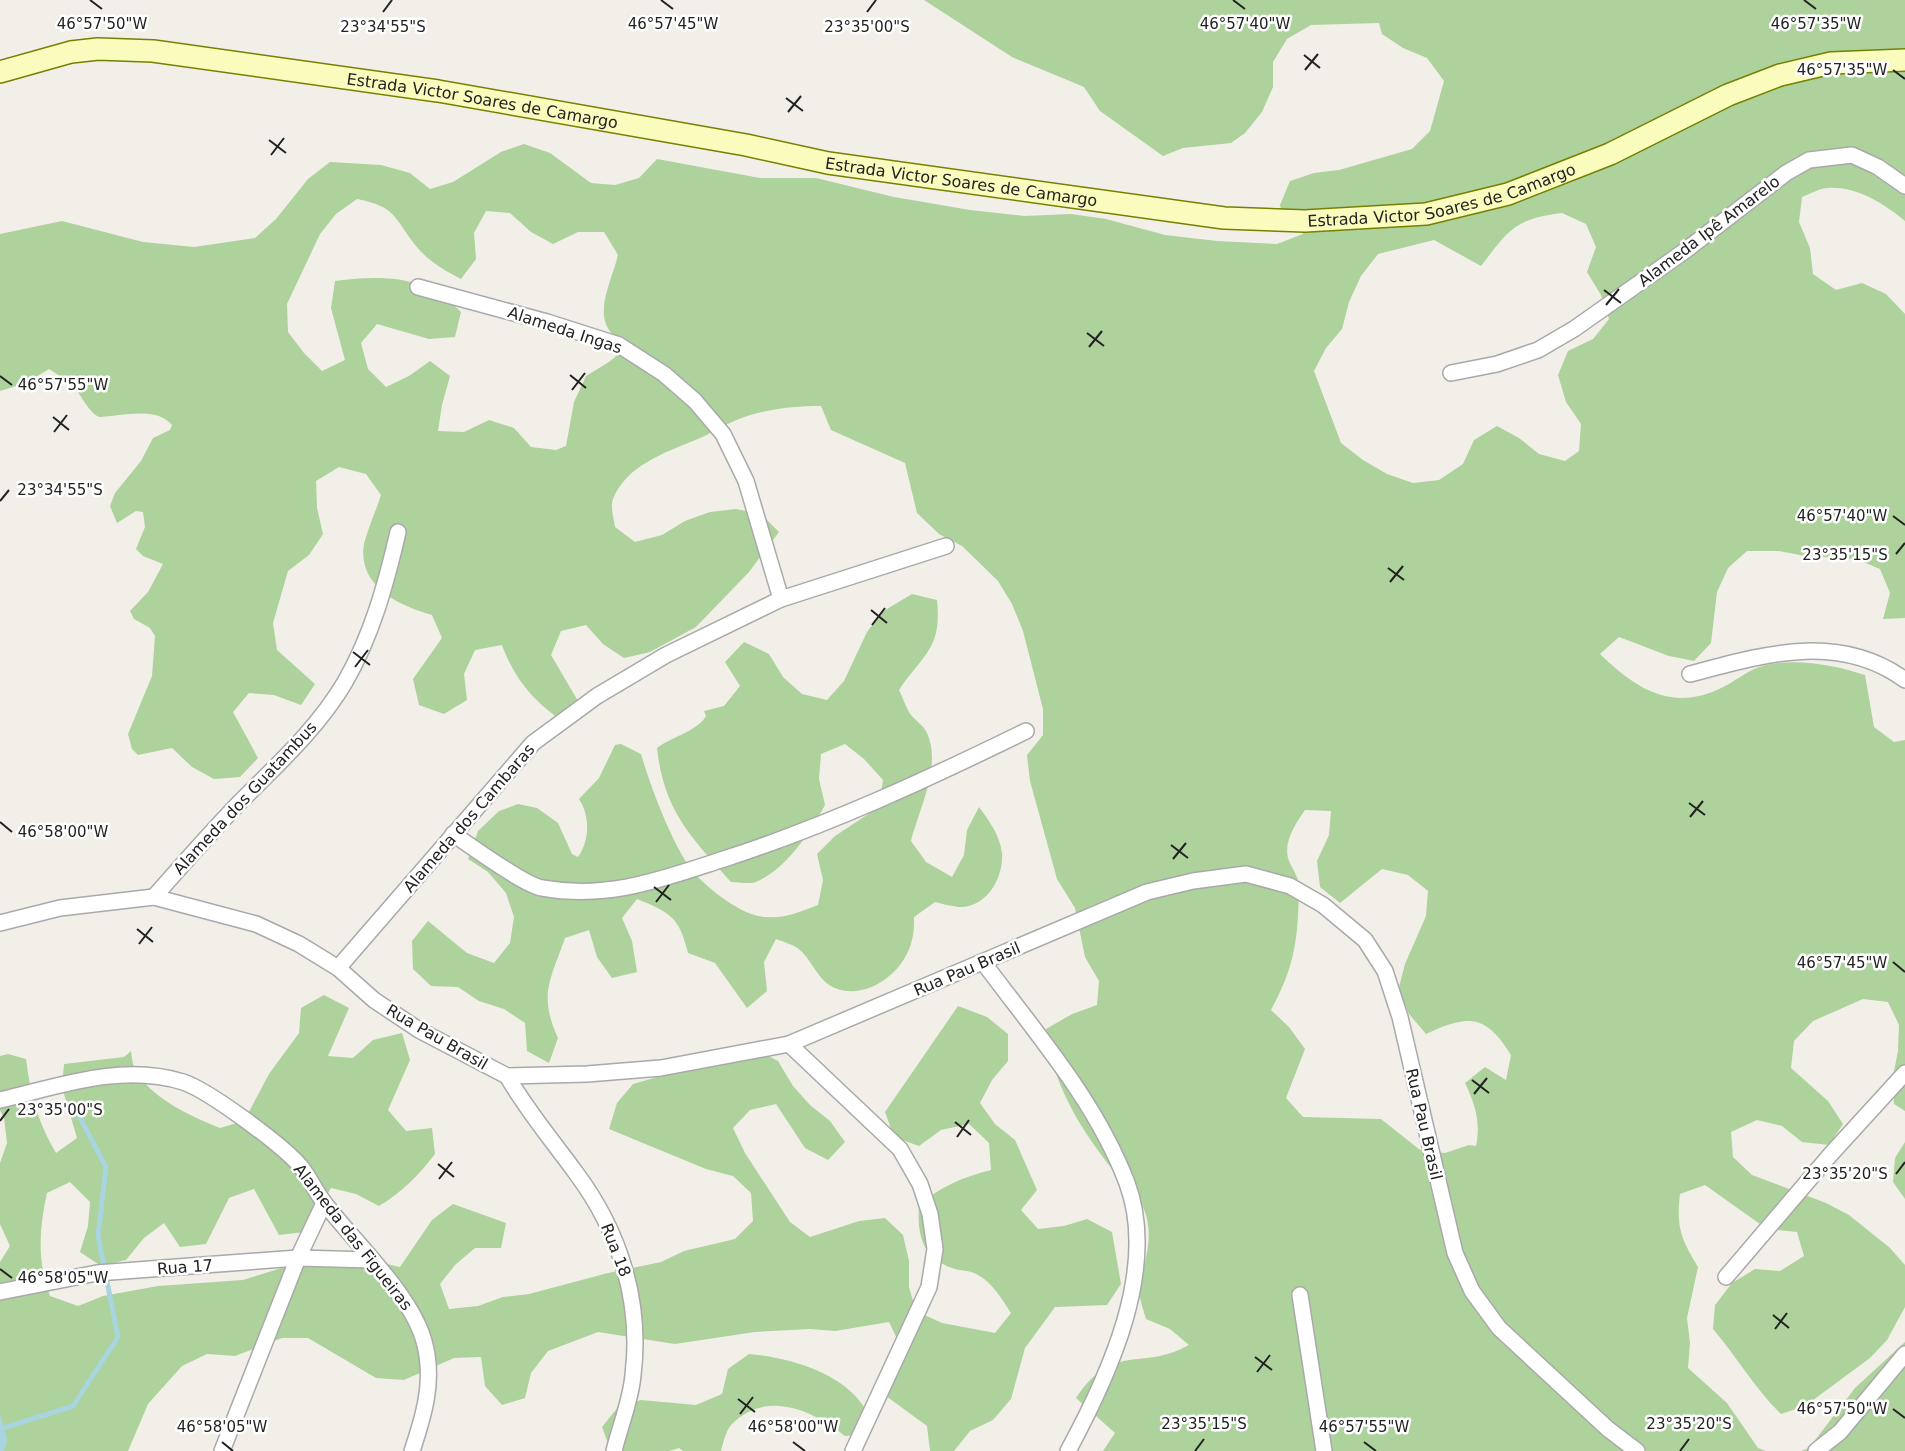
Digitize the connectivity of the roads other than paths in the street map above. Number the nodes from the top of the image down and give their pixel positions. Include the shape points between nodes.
1 (1905, 60) edge
2 (0, 72) edge
3 (1905, 186) edge
4 (418, 287) dead end
5 (1451, 373) dead end
6 (398, 532) dead end
7 (946, 546) dead end
8 (781, 599) junction
9 (1690, 674) dead end
10 (1905, 680) edge
11 (1026, 731) dead end
12 (453, 834) junction
13 (154, 897) junction
14 (0, 923) edge
15 (983, 962) junction
16 (338, 968) junction
17 (789, 1044) junction
18 (1905, 1073) edge
19 (507, 1076) junction
20 (0, 1100) edge
21 (324, 1203) junction
22 (298, 1258) junction
23 (371, 1260) junction
24 (1726, 1277) dead end
25 (0, 1292) edge
26 (1300, 1295) dead end
27 (1905, 1354) edge
28 (222, 1451) edge
29 (412, 1451) edge
30 (614, 1451) edge
31 (853, 1451) edge
32 (1068, 1451) edge
33 (1324, 1451) edge
34 (1637, 1451) edge
35 (1816, 1451) edge

1 - 2 main road, Estrada Victor Soares de Camargo via 1831,63 1780,75 1728,95 1610,154 1508,194 1426,214 1305,221 1224,218 828,163 438,91 153,51 71,52
3 - 5 street, Alameda Ipê Amarelo via 1852,155 1809,160 1574,329 1538,350 1497,364
4 - 8 street, Alameda Ingas via 619,345 664,374 695,401 723,434 746,481
6 - 13 street, Alameda dos Guatambus via 385,588 361,652 344,684 311,730 203,839
7 - 8 street, Alameda dos Cambaras
8 - 12 street, Alameda dos Cambaras via 666,655 597,696 533,743
9 - 10 street via 1774,652 1816,651 1875,661
11 - 12 street via 922,782 797,835 647,884 603,892 540,888
12 - 16 street, Alameda dos Cambaras
13 - 14 street, Rua Pau Brasil via 60,908
13 - 16 street, Rua Pau Brasil via 256,924
15 - 17 street, Rua Pau Brasil
15 - 32 street via 1083,1099 1128,1185 1135,1226 1136,1269 1125,1319 1105,1377
15 - 34 street, Rua Pau Brasil via 1147,892 1193,881 1246,874 1290,886 1323,905 1365,940 1385,971 1400,1017 1455,1253 1472,1291 1499,1328
16 - 19 street, Rua Pau Brasil via 419,1030
17 - 19 street, Rua Pau Brasil via 661,1068
17 - 31 street via 900,1149 920,1184 935,1249 929,1287
18 - 24 street
19 - 30 street, Rua 18 via 531,1116 577,1174 613,1233 628,1277 636,1332 633,1377
20 - 21 street, Alameda das Figueiras via 100,1076 147,1075 184,1083 217,1101 300,1166
21 - 22 street
21 - 23 street, Alameda das Figueiras
22 - 23 street, Rua 17
22 - 25 street, Rua 17 via 97,1273
22 - 28 street
23 - 29 street, Alameda das Figueiras via 414,1314 425,1344 430,1383
26 - 33 street
27 - 35 street via 1840,1432

